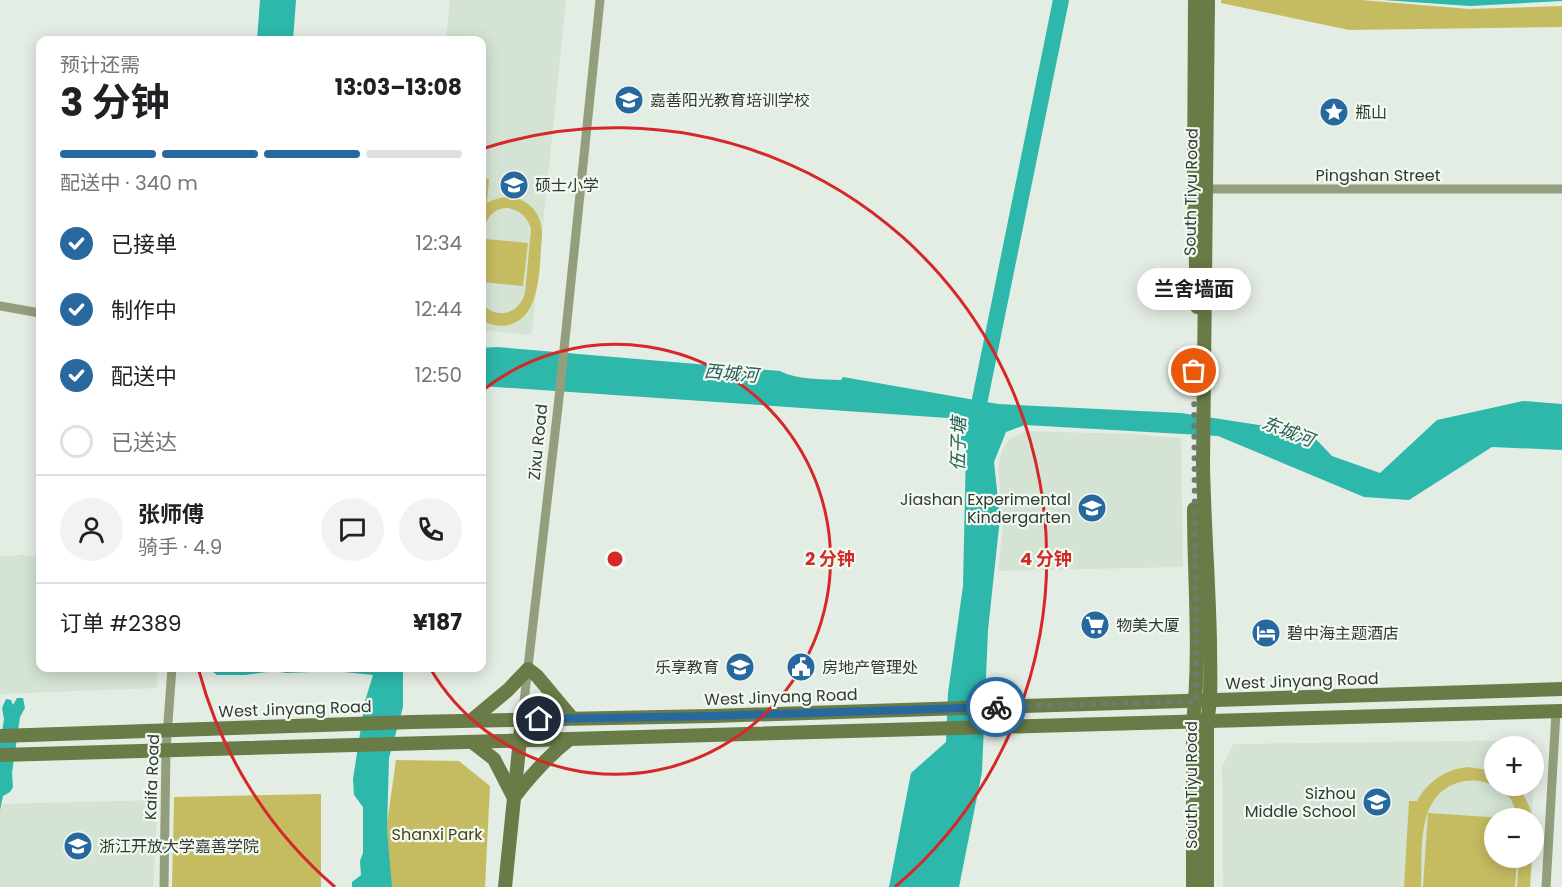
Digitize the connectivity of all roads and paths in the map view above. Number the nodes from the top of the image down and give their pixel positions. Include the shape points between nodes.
1 (600, 0) edge
2 (1202, 3) edge
3 (1201, 189) junction
4 (1562, 189) edge
5 (0, 306) edge
6 (36, 312) edge
7 (1199, 465) junction
8 (528, 669) junction
9 (172, 672) edge
10 (1562, 689) edge
11 (1211, 700) junction
12 (1196, 701) junction
13 (1559, 711) edge
14 (572, 718) junction
15 (522, 719) junction
16 (472, 720) junction
17 (1200, 722) junction
18 (169, 729) junction
19 (0, 735) edge
20 (570, 739) junction
21 (520, 741) junction
22 (472, 742) junction
23 (166, 749) junction
24 (0, 755) edge
25 (514, 798) junction
26 (164, 887) edge
27 (505, 887) edge
28 (1193, 887) edge
29 (1207, 887) edge
30 (1546, 887) edge

1 - 8 street, Zixu Road
2 - 3 main road, South Tiyu Road
3 - 4 street, Pingshan Street
3 - 7 main road, South Tiyu Road
5 - 6 street
7 - 11 main road, South Tiyu Road via 1209,584
7 - 12 main road, South Tiyu Road
8 - 14 main road
8 - 15 street, Zixu Road
8 - 16 main road
9 - 18 street, Kaifa Road
10 - 11 main road, West Jinyang Road
11 - 12 main road, West Jinyang Road
11 - 17 main road, South Tiyu Road
12 - 14 main road, West Jinyang Road
12 - 17 main road, South Tiyu Road
13 - 17 main road
13 - 30 street
14 - 15 main road, West Jinyang Road
15 - 16 main road, West Jinyang Road
15 - 21 main road, Zixu Road
16 - 18 main road, West Jinyang Road
17 - 20 main road
17 - 28 main road, South Tiyu Road
17 - 29 main road, South Tiyu Road
18 - 19 main road, West Jinyang Road
18 - 23 street, Kaifa Road
20 - 21 main road
20 - 25 main road via 546,759
21 - 22 main road
21 - 25 main road, Zixu Road
22 - 23 main road
22 - 25 main road via 494,759
23 - 24 main road
23 - 26 street, Kaifa Road
25 - 27 main road, Zixu Road

